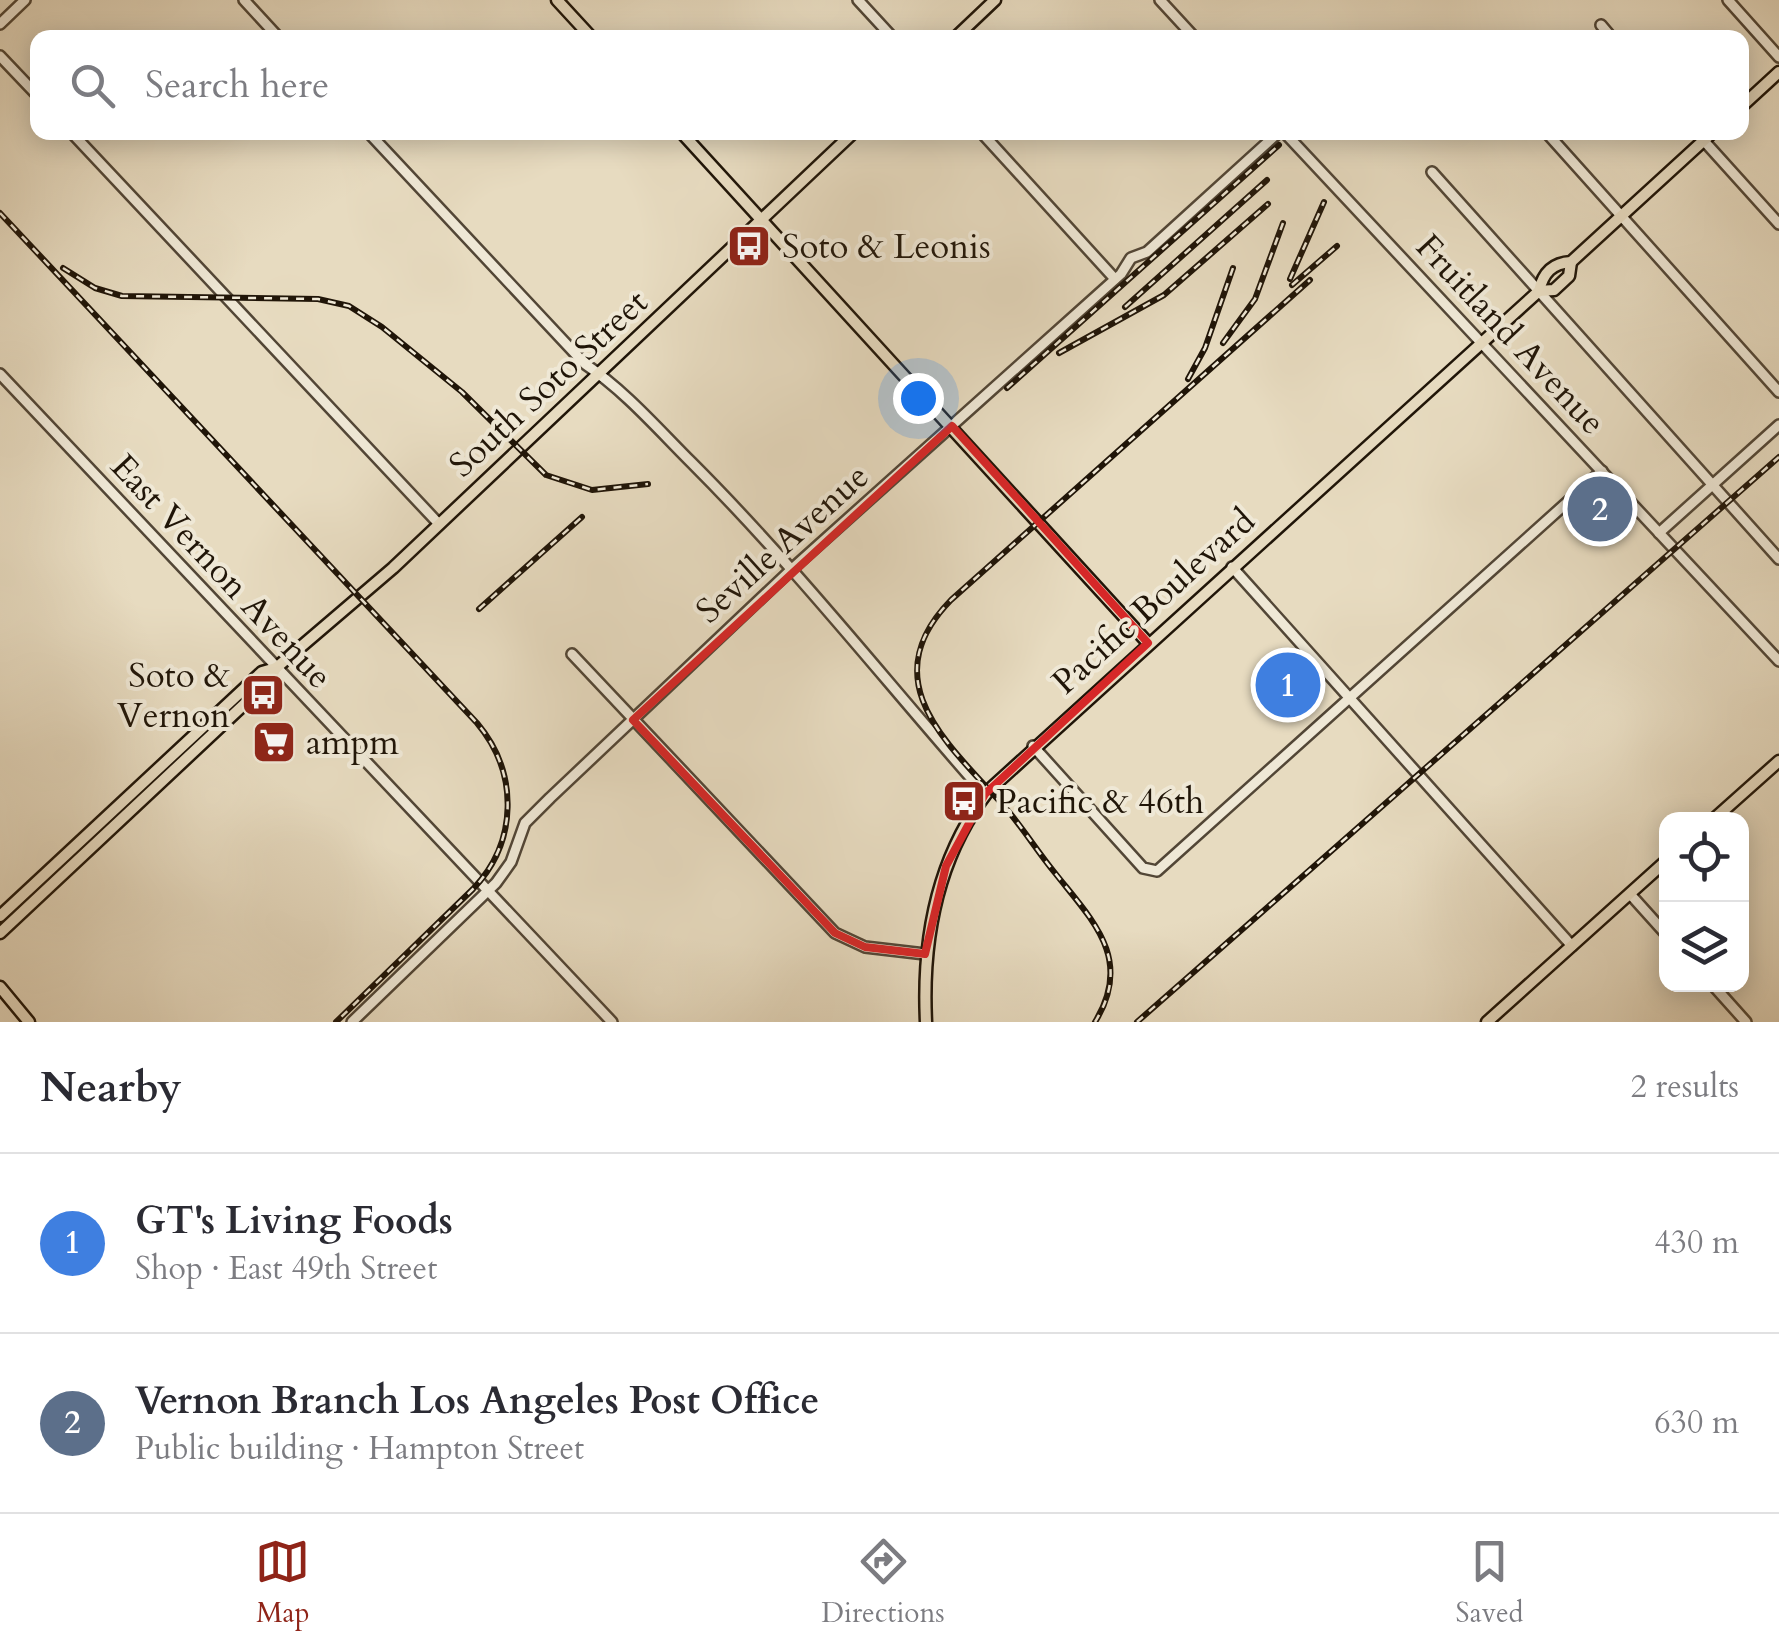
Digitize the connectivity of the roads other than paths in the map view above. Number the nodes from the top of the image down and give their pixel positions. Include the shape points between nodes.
1 (25, 0) edge
2 (244, 0) edge
3 (556, 0) edge
4 (858, 0) edge
5 (995, 0) edge
6 (1160, 0) edge
7 (1728, 0) edge
8 (0, 24) edge
9 (1601, 24) dead end
10 (272, 30) edge
11 (584, 30) edge
12 (886, 30) edge
13 (963, 30) edge
14 (1188, 30) edge
15 (1606, 30) edge
16 (0, 56) edge
17 (1779, 57) edge
18 (1779, 72) edge
19 (30, 88) edge
20 (1749, 100) edge
21 (79, 140) edge
22 (376, 140) edge
23 (688, 140) edge
24 (846, 140) edge
25 (988, 140) edge
26 (1273, 140) edge
27 (1290, 140) edge
28 (1553, 140) edge
29 (1699, 140) edge
30 (1708, 140) edge
31 (1432, 172) dead end
32 (1620, 216) junction
33 (762, 219) junction
34 (1779, 224) edge
35 (1571, 262) junction
36 (1116, 279) junction
37 (1538, 291) junction
38 (1481, 343) junction
39 (598, 373) junction
40 (0, 374) edge
41 (1779, 392) edge
42 (1779, 424) edge
43 (952, 426) junction
44 (1602, 472) junction
45 (1712, 485) junction
46 (439, 524) junction
47 (1659, 533) junction
48 (1779, 558) edge
49 (1232, 567) junction
50 (793, 568) junction
51 (1148, 642) junction
52 (572, 654) dead end
53 (1779, 660) edge
54 (276, 668) junction
55 (1350, 698) junction
56 (633, 720) junction
57 (1033, 746) junction
58 (1779, 761) edge
59 (154, 782) junction
60 (985, 794) junction
61 (1723, 812) edge
62 (1659, 868) edge
63 (488, 892) junction
64 (1630, 894) junction
65 (0, 916) edge
66 (1659, 926) edge
67 (0, 933) edge
68 (1572, 946) junction
69 (925, 954) junction
70 (0, 987) edge
71 (1719, 992) edge
72 (28, 1022) edge
73 (352, 1022) edge
74 (612, 1022) edge
75 (926, 1022) edge
76 (1486, 1022) edge
77 (1746, 1022) edge

1 - 8 street
2 - 10 street
3 - 11 main road
4 - 12 street
5 - 13 main road
6 - 14 street
7 - 17 street
9 - 15 street
16 - 19 street
18 - 20 main road
21 - 46 street
22 - 39 street
23 - 33 main road
24 - 33 main road, South Soto Street
25 - 36 street
26 - 36 street, Seville Avenue via 1147,252 1130,258
27 - 38 street, Fruitland Avenue
28 - 32 street
29 - 32 main road, Pacific Boulevard
30 - 34 street
31 - 37 street
32 - 35 main road, Pacific Boulevard
32 - 41 street
33 - 39 main road, South Soto Street
33 - 43 main road
35 - 37 main road, Pacific Boulevard via 1557,263
35 - 37 main road, Pacific Boulevard via 1569,276 1554,290
36 - 43 street, Seville Avenue
37 - 38 main road, Pacific Boulevard
37 - 45 street
38 - 44 street, Fruitland Avenue
38 - 49 main road, Pacific Boulevard
39 - 46 main road, South Soto Street
39 - 50 street
40 - 54 street, East Vernon Avenue
42 - 45 street
43 - 50 street, Seville Avenue
43 - 51 main road
44 - 47 street, Fruitland Avenue
44 - 55 street
45 - 47 street
45 - 48 street
46 - 54 main road, South Soto Street
47 - 53 street, Fruitland Avenue
49 - 51 main road, Pacific Boulevard
49 - 55 street
50 - 56 street, Seville Avenue
50 - 60 street
51 - 57 main road, Pacific Boulevard
52 - 56 street
54 - 59 main road, South Soto Street
54 - 63 street, East Vernon Avenue
55 - 57 street via 1152,873
55 - 68 street
56 - 63 street, Seville Avenue via 528,819
56 - 69 street via 835,934 864,947
57 - 60 main road, Pacific Boulevard
58 - 61 main road
59 - 65 main road, South Soto Street
59 - 67 main road, South Soto Street
60 - 69 main road, Pacific Boulevard via 946,866
62 - 64 main road
63 - 73 street, Seville Avenue
63 - 74 street, East Vernon Avenue
64 - 66 street
64 - 68 main road
68 - 76 main road
69 - 75 main road, Pacific Boulevard
70 - 72 main road
71 - 77 street

